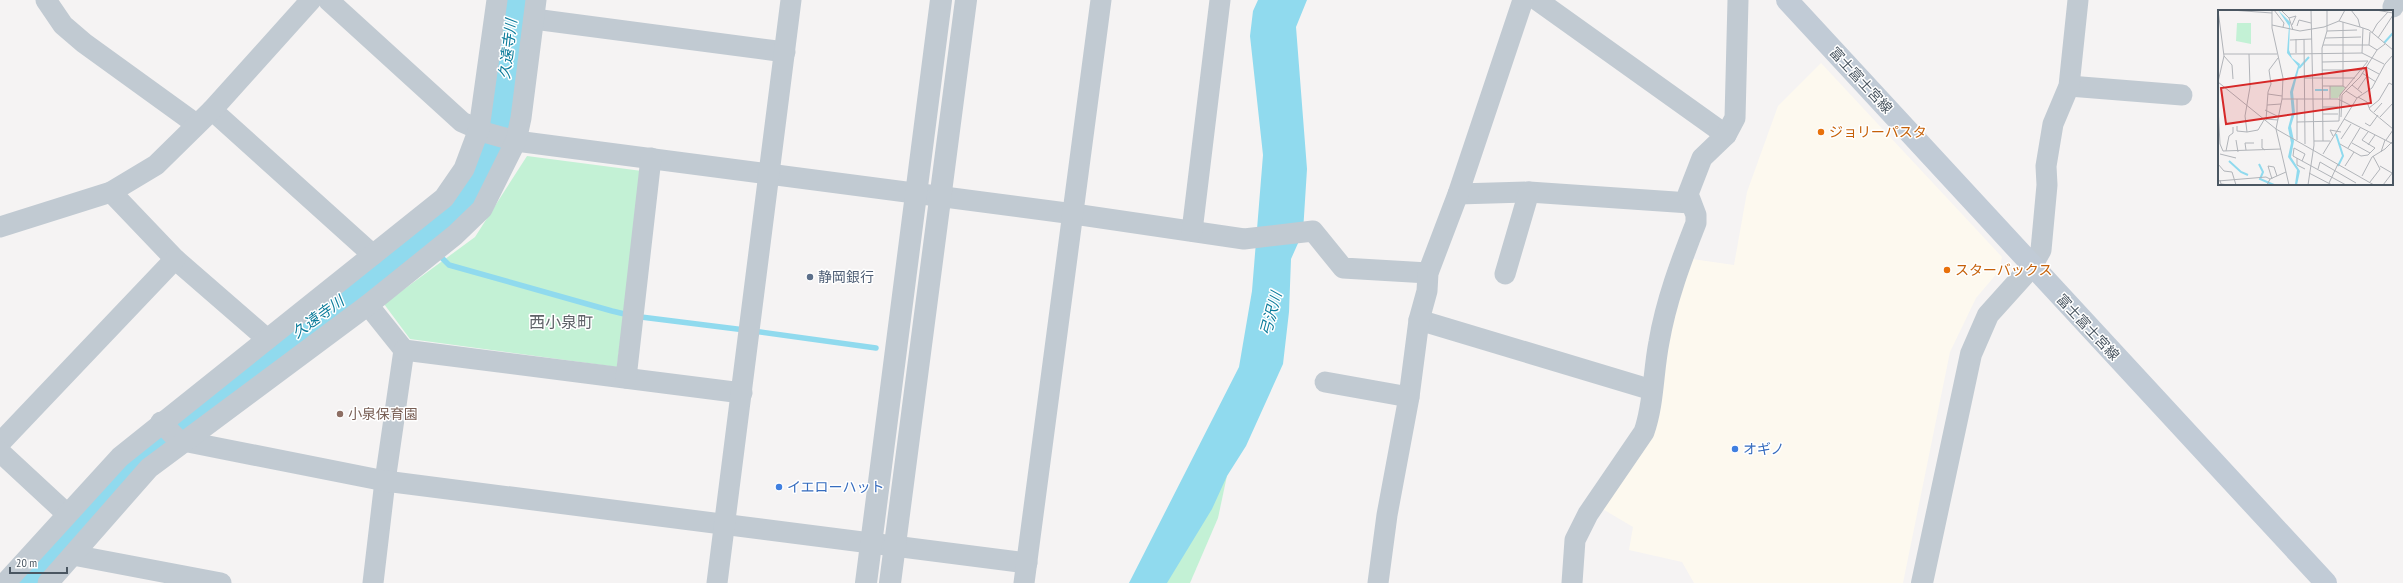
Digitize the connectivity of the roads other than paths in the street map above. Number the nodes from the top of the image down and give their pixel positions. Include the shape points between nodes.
1 (46, 0) edge
2 (311, 0) edge
3 (328, 0) edge
4 (497, 0) edge
5 (792, 0) edge
6 (941, 0) edge
7 (966, 0) edge
8 (1101, 0) edge
9 (1220, 0) edge
10 (1523, 0) edge
11 (1537, 0) edge
12 (1738, 0) edge
13 (1787, 0) edge
14 (2078, 0) edge
15 (535, 9) edge
16 (785, 52) junction
17 (2068, 86) junction
18 (2182, 95) dead end
19 (212, 110) junction
20 (196, 124) junction
21 (497, 135) junction
22 (1726, 135) junction
23 (651, 158) junction
24 (770, 174) junction
25 (111, 192) junction
26 (1529, 192) junction
27 (916, 193) junction
28 (1458, 194) junction
29 (941, 196) junction
30 (1690, 203) junction
31 (1074, 214) junction
32 (2, 223) edge
33 (1192, 231) junction
34 (373, 255) junction
35 (175, 258) junction
36 (2032, 266) junction
37 (1428, 273) junction
38 (1505, 274) dead end
39 (368, 305) junction
40 (1419, 320) junction
41 (267, 339) junction
42 (404, 350) junction
43 (626, 378) junction
44 (1325, 382) dead end
45 (1652, 390) junction
46 (742, 393) junction
47 (1409, 397) junction
48 (172, 433) junction
49 (0, 443) edge
50 (0, 452) edge
51 (385, 480) junction
52 (67, 514) junction
53 (725, 524) junction
54 (871, 544) junction
55 (895, 547) junction
56 (73, 555) junction
57 (1027, 563) junction
58 (5, 583) edge
59 (48, 583) edge
60 (221, 583) edge
61 (373, 583) edge
62 (717, 583) edge
63 (866, 583) edge
64 (890, 583) edge
65 (1024, 583) edge
66 (1378, 583) edge
67 (1572, 583) edge
68 (1922, 583) edge
69 (2326, 583) edge

1 - 20 street via 63,25 84,43
2 - 19 street
3 - 21 street via 462,122
4 - 21 street
5 - 16 street
6 - 27 street
7 - 29 street
8 - 31 street
9 - 33 street
10 - 28 street
11 - 22 street
12 - 22 street via 1735,118
13 - 36 main road, 富士富士宮線
14 - 17 street
15 - 16 street
15 - 21 street
16 - 24 street
17 - 18 street
17 - 36 street via 2053,124 2046,166 2047,186 2040,250
19 - 20 street
19 - 34 street
20 - 25 street via 156,165
21 - 23 street
21 - 34 street via 464,169 444,198
21 - 39 street via 482,209 455,235
22 - 30 street via 1702,158 1688,194
23 - 24 street
23 - 43 street
24 - 27 street
24 - 46 street
25 - 32 street
25 - 35 street
26 - 28 street
26 - 30 street
26 - 38 street
27 - 29 street
27 - 54 street
28 - 37 street
29 - 31 street
29 - 55 street
30 - 45 street via 1696,215 1696,223 1669,302 1659,341
31 - 33 street
31 - 57 street
33 - 37 street via 1244,239 1313,231 1343,268
34 - 41 street
35 - 41 street
35 - 49 street
36 - 68 street via 1988,315 1971,354
36 - 69 main road, 富士富士宮線
37 - 40 street via 1427,292
39 - 42 street
39 - 48 street
40 - 45 street
40 - 47 street
41 - 48 street
42 - 43 street
42 - 51 street
43 - 46 street
44 - 47 street
45 - 67 street via 1649,417 1644,432 1588,514 1575,540
46 - 53 street
47 - 66 street via 1387,515
48 - 51 street
48 - 52 street via 120,457
48 - 56 street via 149,468
50 - 52 street
51 - 53 street
51 - 61 street
52 - 58 street
53 - 54 street
53 - 62 street
54 - 55 street
54 - 63 street
55 - 57 street
55 - 64 street
56 - 59 street
56 - 60 street
57 - 65 street

